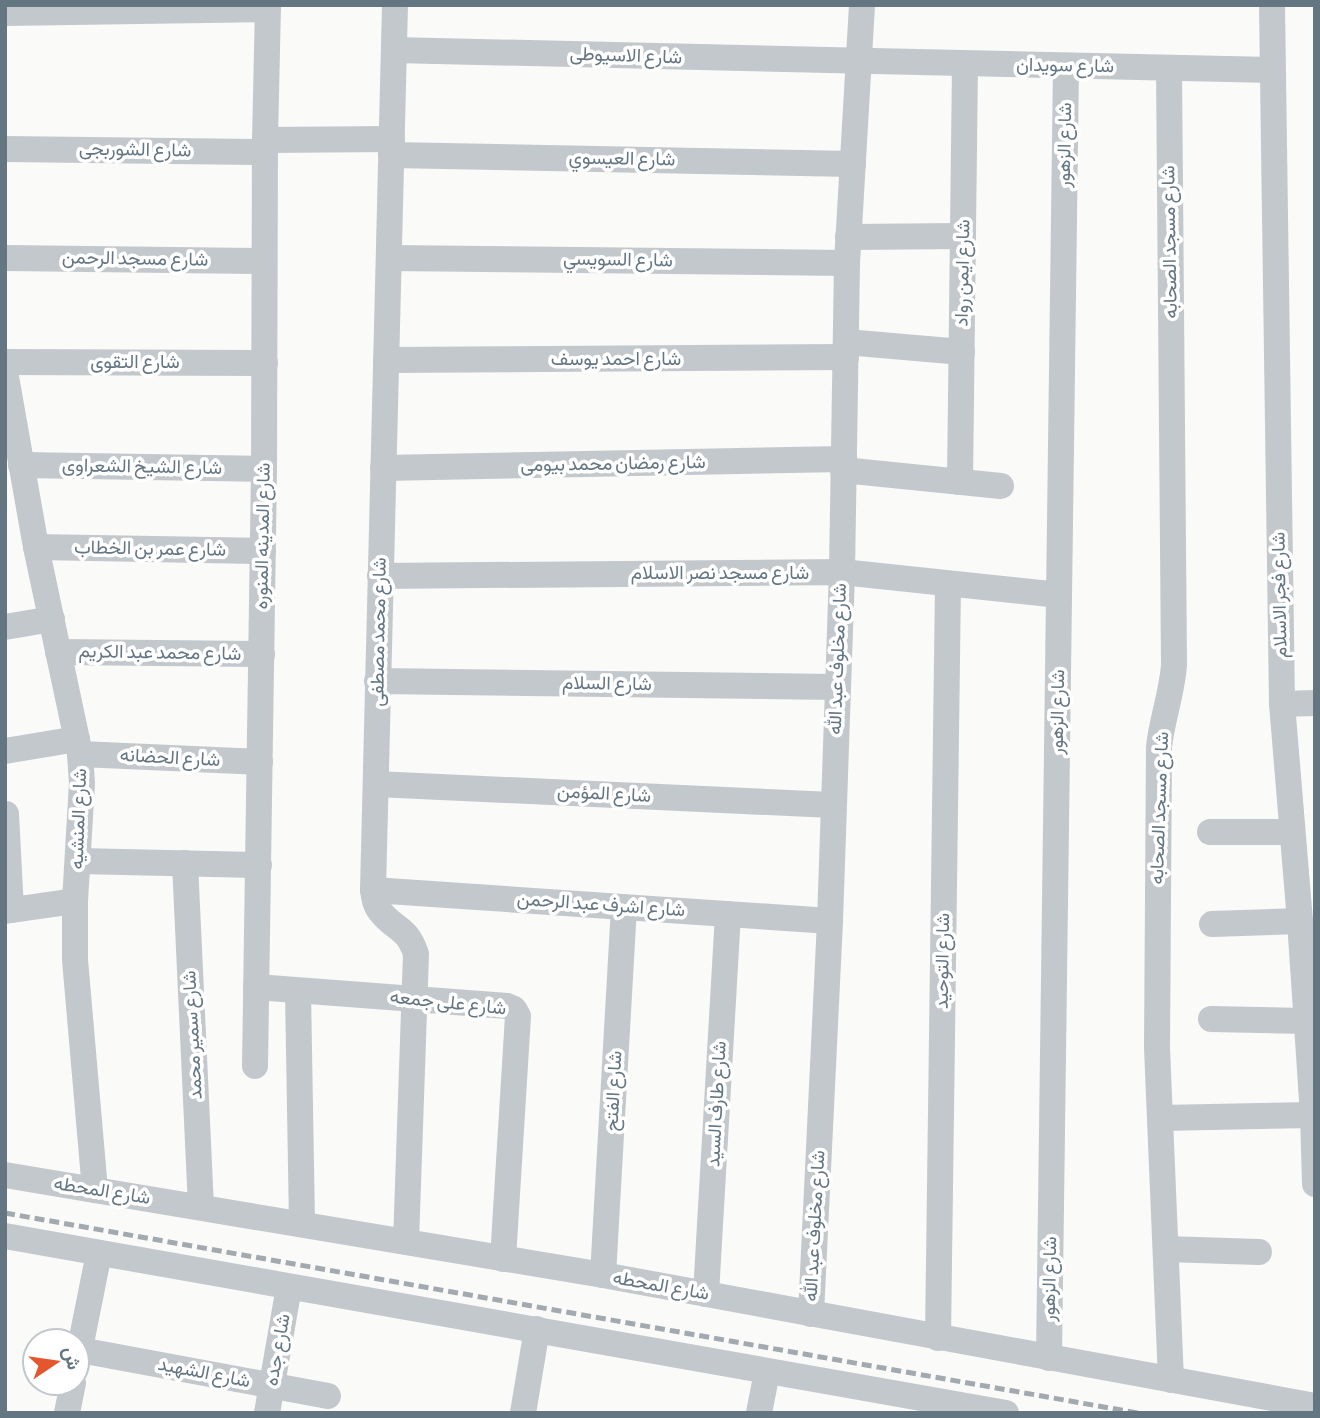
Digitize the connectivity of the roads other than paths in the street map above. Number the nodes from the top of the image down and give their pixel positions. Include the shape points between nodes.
1 (395, 5) edge
2 (862, 5) edge
3 (1272, 5) edge
4 (268, 7) edge
5 (159, 8) edge
6 (5, 13) edge
7 (394, 50) junction
8 (859, 62) junction
9 (965, 64) junction
10 (1066, 66) junction
11 (1169, 68) junction
12 (1272, 70) junction
13 (265, 146) junction
14 (391, 147) junction
15 (5, 149) edge
16 (853, 164) junction
17 (963, 236) junction
18 (848, 250) junction
19 (5, 258) edge
20 (389, 258) junction
21 (264, 261) junction
22 (846, 350) junction
23 (962, 352) junction
24 (386, 360) junction
25 (5, 362) edge
26 (265, 363) junction
27 (5, 371) edge
28 (9, 418) edge
29 (21, 465) junction
30 (844, 465) junction
31 (383, 468) junction
32 (264, 469) junction
33 (960, 482) junction
34 (1001, 486) dead end
35 (16, 502) edge
36 (36, 547) junction
37 (263, 551) junction
38 (842, 572) junction
39 (380, 576) junction
40 (948, 584) junction
41 (1059, 595) junction
42 (52, 619) junction
43 (5, 627) edge
44 (58, 652) junction
45 (262, 654) junction
46 (377, 681) junction
47 (837, 687) junction
48 (1315, 703) edge
49 (1282, 704) junction
50 (78, 747) junction
51 (5, 751) edge
52 (260, 762) junction
53 (376, 783) junction
54 (832, 805) junction
55 (6, 814) edge
56 (1210, 832) dead end
57 (1292, 832) junction
58 (79, 861) junction
59 (185, 863) junction
60 (258, 865) junction
61 (373, 890) junction
62 (75, 901) junction
63 (624, 907) junction
64 (8, 911) edge
65 (728, 914) junction
66 (830, 921) junction
67 (1300, 921) junction
68 (1212, 924) dead end
69 (256, 987) junction
70 (298, 991) junction
71 (414, 999) junction
72 (1212, 1019) dead end
73 (1307, 1021) junction
74 (255, 1066) dead end
75 (1313, 1115) junction
76 (1161, 1118) junction
77 (5, 1175) edge
78 (1315, 1184) edge
79 (95, 1190) junction
80 (201, 1208) junction
81 (302, 1224) junction
82 (5, 1236) edge
83 (406, 1242) junction
84 (1166, 1249) junction
85 (1259, 1252) dead end
86 (99, 1253) junction
87 (503, 1259) junction
88 (603, 1275) junction
89 (289, 1287) junction
90 (706, 1294) junction
91 (811, 1314) junction
92 (84, 1327) edge
93 (537, 1329) junction
94 (938, 1338) junction
95 (1049, 1358) junction
96 (91, 1359) edge
97 (767, 1372) junction
98 (1171, 1380) junction
99 (272, 1386) junction
100 (328, 1396) dead end
101 (1315, 1406) edge
102 (967, 1409) edge
103 (267, 1413) edge
104 (523, 1413) edge
105 (759, 1413) edge
106 (1006, 1413) edge

1 - 7 street, شارع محمد مصطفى
2 - 8 street, شارع مخلوف عبد الله
3 - 12 street, شارع فجر الاسلام
4 - 5 street
4 - 13 street, شارع المدينه المنوره
5 - 6 street
7 - 8 street, شارع الاسيوطى
7 - 14 street, شارع محمد مصطفى
8 - 9 street, شارع سويدان
8 - 16 street, شارع مخلوف عبد الله
9 - 10 street, شارع سويدان
9 - 17 street, شارع ايمن رواد
10 - 11 street, شارع سويدان
10 - 41 street, شارع الزهور
11 - 12 street, شارع سويدان
11 - 76 street, شارع مسجد الصحابه via 1174,665 1159,747 1156,940
12 - 49 street, شارع فجر الاسلام
13 - 14 street, شارع الشوربجى
13 - 15 street, شارع الشوربجى
13 - 21 street, شارع المدينه المنوره
14 - 16 street, شارع العيسوي
14 - 20 street, شارع محمد مصطفى
16 - 18 street, شارع مخلوف عبد الله
17 - 18 street, شارع السويسي
17 - 23 street, شارع ايمن رواد
18 - 20 street, شارع السويسي
18 - 22 street, شارع مخلوف عبد الله
19 - 21 street, شارع مسجد الرحمن
20 - 24 street, شارع محمد مصطفى
21 - 26 street, شارع المدينه المنوره
22 - 23 street, شارع احمد يوسف
22 - 24 street, شارع احمد يوسف
22 - 30 street, شارع مخلوف عبد الله
23 - 33 street, شارع ايمن رواد
24 - 31 street, شارع محمد مصطفى
25 - 26 street, شارع التقوى
26 - 32 street, شارع المدينه المنوره
27 - 28 street, شارع المنشيه
28 - 29 street, شارع المنشيه
29 - 32 street, شارع الشيخ الشعراوى
29 - 35 street, شارع المنشيه
30 - 31 street, شارع رمضان محمد بيومى
30 - 33 street, شارع رمضان محمد بيومى
30 - 38 street, شارع مخلوف عبد الله
31 - 39 street, شارع محمد مصطفى
32 - 37 street, شارع المدينه المنوره
33 - 34 street, شارع رمضان محمد بيومى
35 - 36 street, شارع المنشيه
36 - 37 street, شارع عمر بن الخطاب
36 - 42 street, شارع المنشيه
37 - 45 street, شارع المدينه المنوره
38 - 39 street, شارع مسجد نصر الاسلام
38 - 40 street, شارع مسجد نصر الاسلام
38 - 47 street, شارع مخلوف عبد الله
39 - 46 street, شارع محمد مصطفى
40 - 41 street, شارع مسجد نصر الاسلام
40 - 94 street, شارع التوحيد
41 - 95 street, شارع الزهور
42 - 43 street
42 - 44 street, شارع المنشيه
44 - 45 street, شارع محمد عبد الكريم
44 - 50 street, شارع المنشيه
45 - 52 street, شارع المدينه المنوره
46 - 47 street, شارع السلام
46 - 53 street, شارع محمد مصطفى
47 - 54 street, شارع مخلوف عبد الله
48 - 49 street
49 - 57 street, شارع فجر الاسلام
50 - 51 street, شارع الحضانه
50 - 52 street, شارع الحضانه
50 - 58 street, شارع المنشيه via 82,783
52 - 60 street, شارع المدينه المنوره
53 - 54 street, شارع المؤمن
53 - 61 street, شارع محمد مصطفى
54 - 66 street, شارع مخلوف عبد الله
55 - 64 street
56 - 57 street
57 - 67 street, شارع فجر الاسلام
58 - 59 street
58 - 62 street, شارع المنشيه
59 - 60 street
59 - 80 street, شارع سمير محمد
60 - 69 street, شارع المدينه المنوره
61 - 63 street, شارع اشرف عبد الرحمن
61 - 71 street via 381,913 412,940 416,954
62 - 64 street
62 - 79 street, شارع المنشيه via 75,960
63 - 65 street, شارع اشرف عبد الرحمن
63 - 88 street, شارع الفتح
65 - 66 street, شارع اشرف عبد الرحمن
65 - 90 street, شارع طارف السيد
66 - 91 street, شارع مخلوف عبد الله
67 - 68 street
67 - 73 street, شارع فجر الاسلام
69 - 70 street, شارع على جمعه
69 - 74 street, شارع المدينه المنوره
70 - 71 street, شارع على جمعه
70 - 81 street
71 - 83 street
71 - 87 street, شارع على جمعه via 507,1006 518,1016
72 - 73 street
73 - 75 street, شارع فجر الاسلام
75 - 76 street
75 - 78 street, شارع فجر الاسلام
76 - 84 street, شارع مسجد الصحابه
77 - 79 street, شارع المحطه
79 - 80 street, شارع المحطه
80 - 81 street, شارع المحطه
81 - 83 street, شارع المحطه
82 - 86 street
83 - 87 street, شارع المحطه
84 - 85 street
84 - 98 street, شارع مسجد الصحابه
86 - 89 street
86 - 92 street
87 - 88 street, شارع المحطه
88 - 90 street, شارع المحطه
89 - 93 street
89 - 99 street, شارع جده
90 - 91 street, شارع المحطه
91 - 94 street, شارع المحطه
93 - 97 street
93 - 104 street
94 - 95 street, شارع المحطه
95 - 98 street, شارع المحطه
96 - 99 street, شارع الشهيد
97 - 102 street
97 - 105 street
98 - 101 street, شارع المحطه
99 - 100 street, شارع الشهيد
99 - 103 street, شارع جده
102 - 106 street

